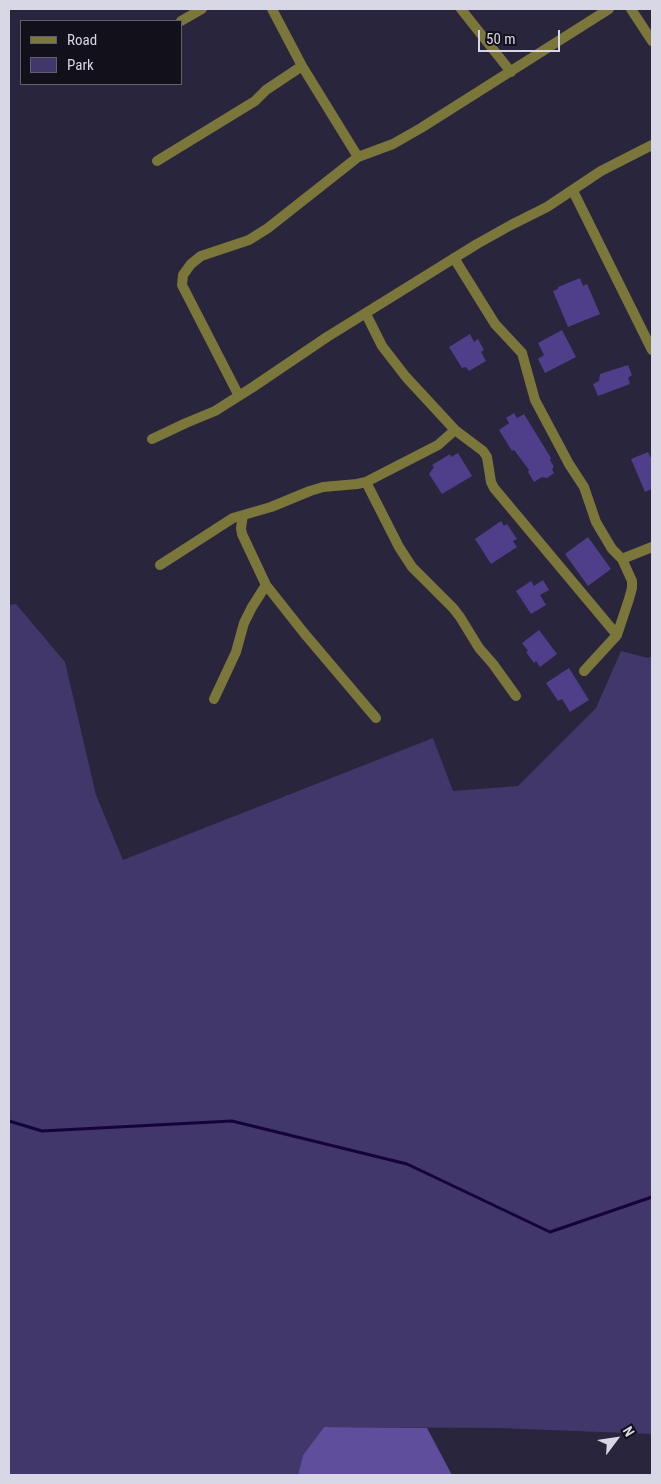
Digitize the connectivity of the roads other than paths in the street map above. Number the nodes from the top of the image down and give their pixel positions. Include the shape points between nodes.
1 (202, 9) edge
2 (272, 9) edge
3 (461, 9) edge
4 (609, 9) edge
5 (631, 9) edge
6 (182, 20) edge
7 (652, 41) edge
8 (302, 66) junction
9 (511, 72) junction
10 (652, 145) edge
11 (358, 157) junction
12 (157, 161) dead end
13 (572, 191) junction
14 (454, 258) junction
15 (366, 314) junction
16 (652, 350) edge
17 (239, 396) junction
18 (456, 430) junction
19 (152, 439) dead end
20 (366, 482) junction
21 (244, 514) junction
22 (652, 547) edge
23 (622, 559) junction
24 (160, 564) dead end
25 (266, 585) junction
26 (617, 635) junction
27 (584, 671) dead end
28 (516, 696) dead end
29 (214, 699) dead end
30 (376, 718) dead end

1 - 6 street
2 - 8 street
3 - 9 street
4 - 9 street
5 - 7 street
8 - 11 street
8 - 12 street via 255,101
9 - 11 street via 393,144
10 - 13 street via 601,171
11 - 17 street via 268,228 249,240 201,256 183,275 182,285
13 - 14 street
13 - 16 street
14 - 15 street
14 - 23 street via 495,324 522,353 535,400 584,487 596,522
15 - 17 street
15 - 18 street via 382,346 406,377
17 - 19 street via 215,411
18 - 20 street via 432,448
18 - 26 street via 483,451 494,488
20 - 21 street via 310,491
20 - 28 street via 412,568 456,612 478,648
21 - 24 street via 226,521
21 - 25 street via 242,534
22 - 23 street
23 - 26 street via 632,588
25 - 29 street via 244,623 236,652
25 - 30 street
26 - 27 street

